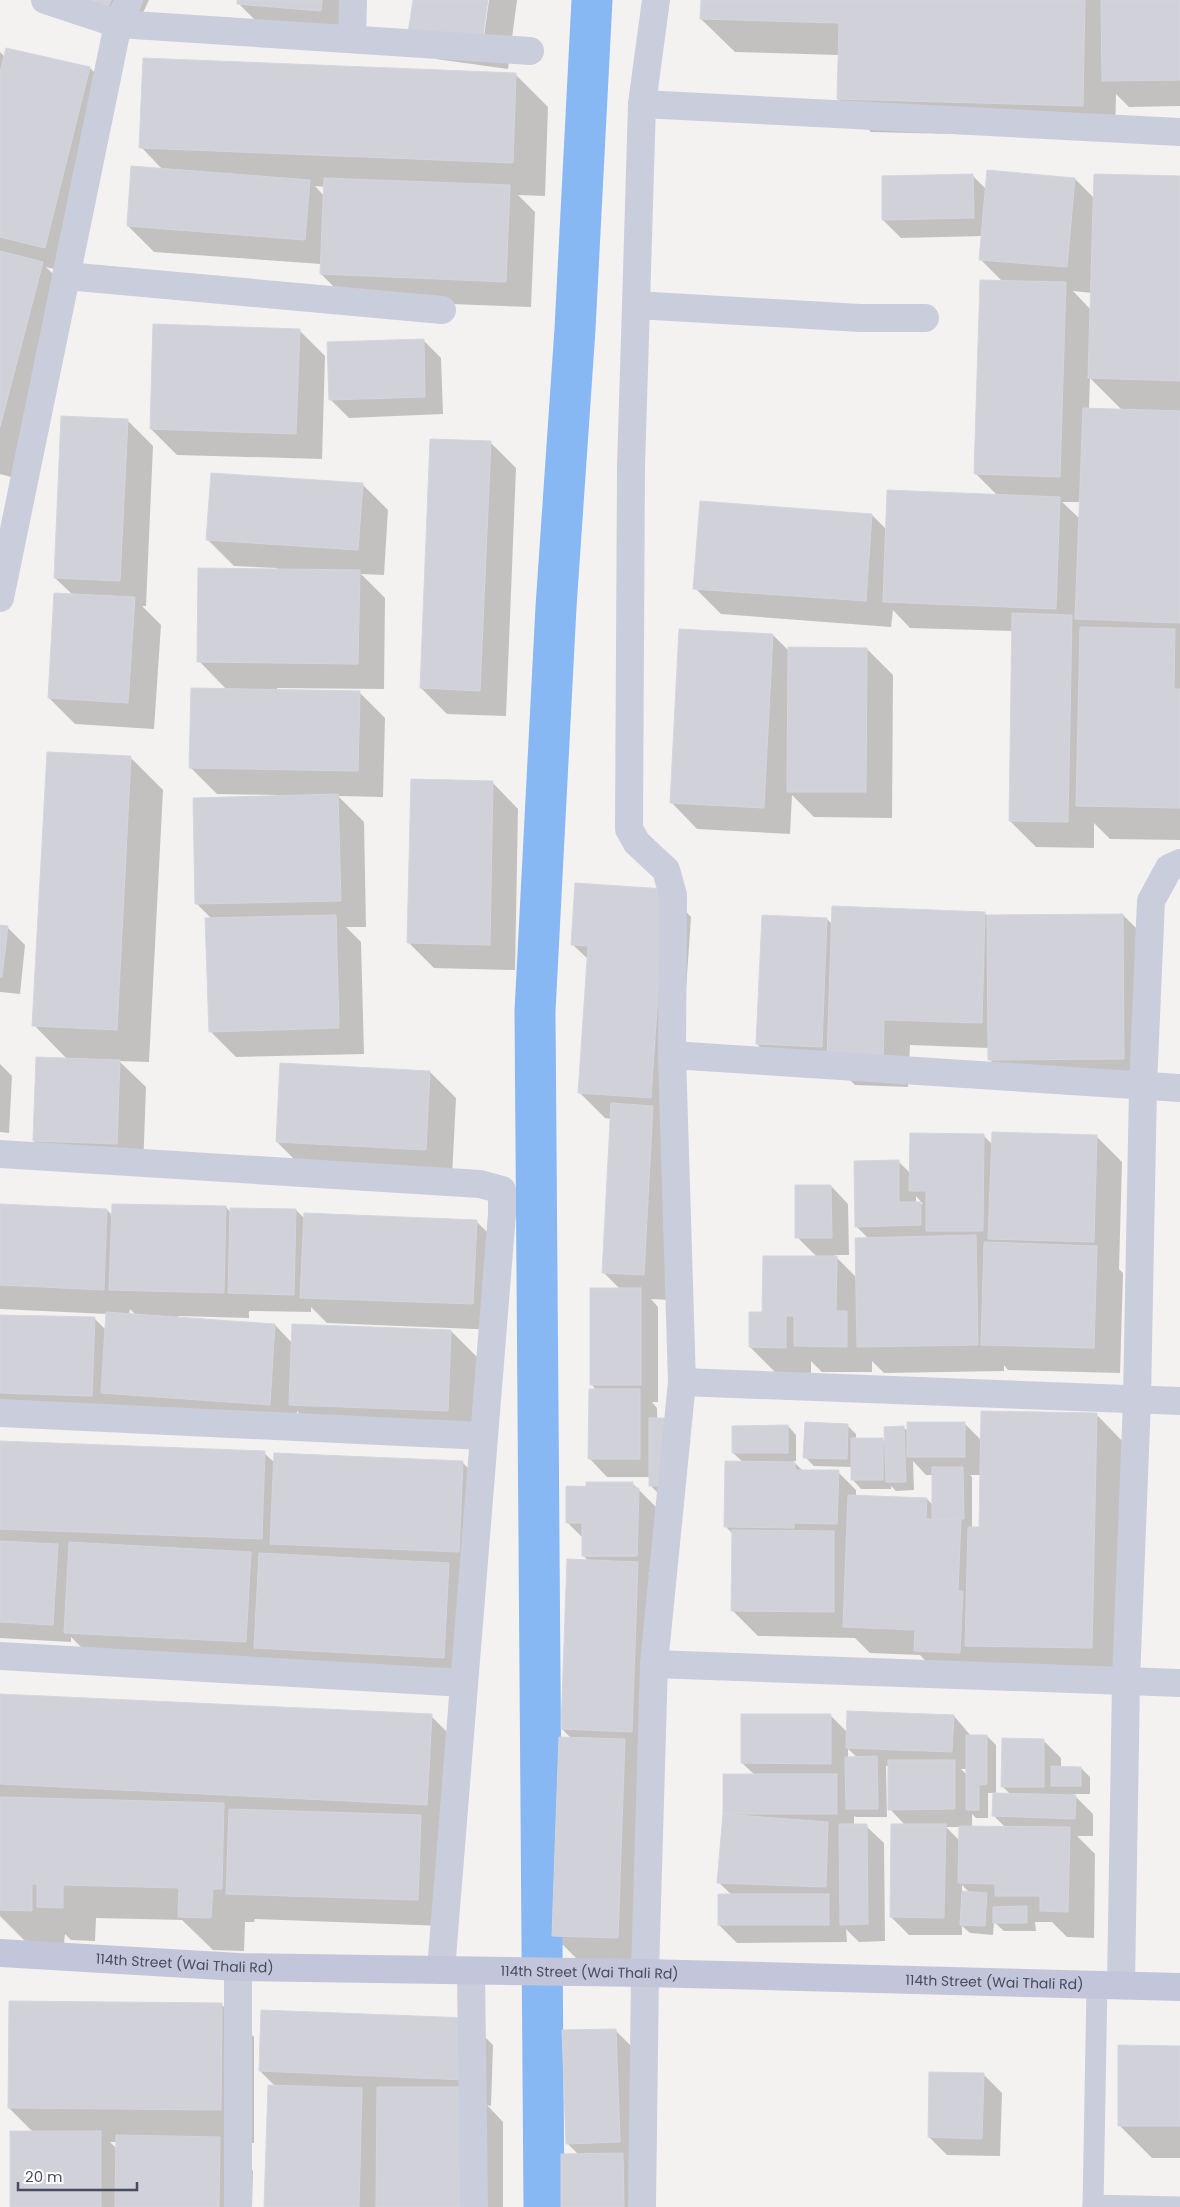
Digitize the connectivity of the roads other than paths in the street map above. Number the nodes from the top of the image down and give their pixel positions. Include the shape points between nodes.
1 (45, 0) edge
2 (353, 0) edge
3 (656, 0) edge
4 (124, 12) edge
5 (352, 39) junction
6 (530, 51) dead end
7 (642, 104) junction
8 (1180, 132) edge
9 (66, 276) junction
10 (636, 305) junction
11 (442, 310) dead end
12 (925, 318) dead end
13 (0, 598) edge
14 (1176, 868) edge
15 (672, 1055) junction
16 (1144, 1086) junction
17 (1180, 1088) edge
18 (0, 1154) edge
19 (682, 1382) junction
20 (1137, 1400) junction
21 (1180, 1401) edge
22 (0, 1413) edge
23 (484, 1436) junction
24 (0, 1656) edge
25 (654, 1664) junction
26 (1126, 1681) junction
27 (464, 1683) junction
28 (1180, 1683) edge
29 (0, 1953) edge
30 (238, 1967) junction
31 (441, 1970) junction
32 (483, 1972) junction
33 (645, 1973) junction
34 (1109, 1984) junction
35 (1180, 1987) edge
36 (1093, 2206) edge
37 (238, 2207) edge
38 (474, 2207) edge
39 (642, 2207) edge
40 (1180, 2207) edge

1 - 4 street
2 - 5 street
3 - 7 street
4 - 5 street
4 - 9 street
5 - 6 street
7 - 8 street
7 - 10 street
9 - 11 street
9 - 13 street
10 - 12 street via 851,318
10 - 15 street via 631,476 630,829 637,842 666,870 672,895
14 - 16 street via 1151,901
15 - 16 street
15 - 19 street
16 - 17 street
16 - 20 street
18 - 23 street via 480,1184 502,1190
19 - 20 street
19 - 25 street
20 - 21 street
20 - 26 street
22 - 23 street
23 - 27 street
24 - 27 street
25 - 26 street
25 - 33 street
26 - 28 street
26 - 34 street
27 - 31 street
29 - 30 street, 114th Street (Wai Thali Rd)
30 - 31 street, 114th Street (Wai Thali Rd)
30 - 37 street
31 - 32 street, 114th Street (Wai Thali Rd)
32 - 33 street, 114th Street (Wai Thali Rd)
32 - 38 street
33 - 34 street, 114th Street (Wai Thali Rd)
33 - 39 street
34 - 35 street, 114th Street (Wai Thali Rd)
34 - 36 lane
36 - 40 lane

